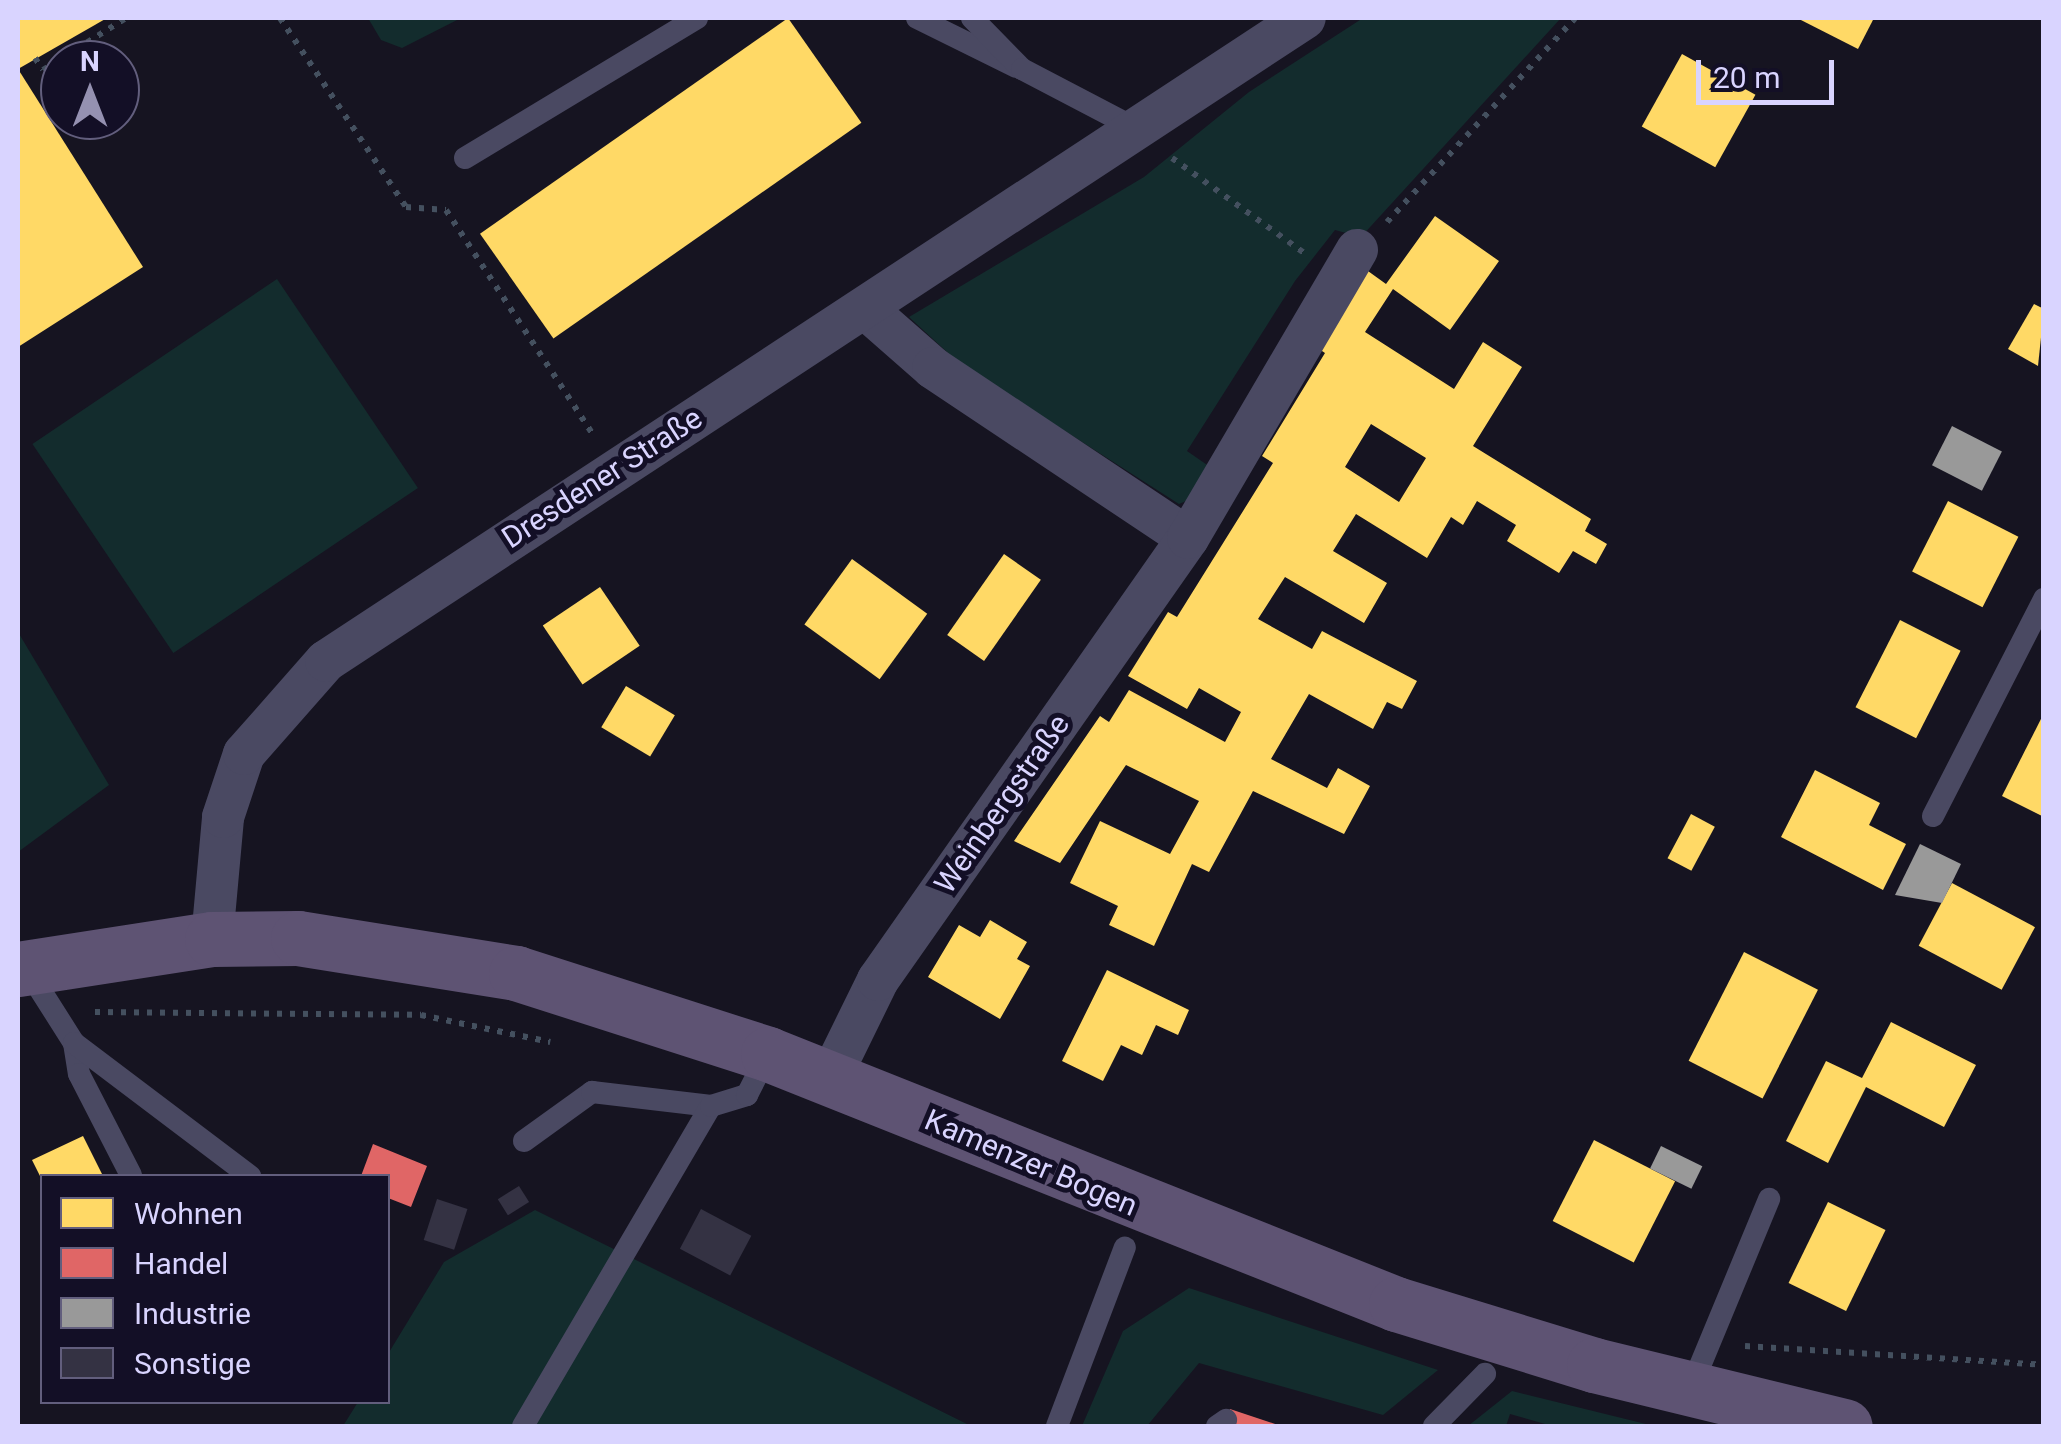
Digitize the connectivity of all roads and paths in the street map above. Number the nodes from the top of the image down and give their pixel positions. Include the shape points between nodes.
1 (126, 18) edge
2 (280, 18) edge
3 (696, 18) edge
4 (917, 18) edge
5 (972, 18) edge
6 (1305, 18) edge
7 (1575, 18) edge
8 (36, 58) dead end
9 (1022, 69) junction
10 (1137, 129) junction
11 (464, 158) dead end
12 (1349, 264) junction
13 (867, 310) junction
14 (615, 468) junction
15 (1188, 538) junction
16 (2044, 599) edge
17 (1933, 816) dead end
18 (212, 939) junction
19 (21, 967) edge
20 (54, 1012) junction
21 (74, 1043) junction
22 (562, 1045) dead end
23 (768, 1054) junction
24 (830, 1078) junction
25 (711, 1106) junction
26 (524, 1141) dead end
27 (130, 1174) edge
28 (247, 1174) edge
29 (1769, 1200) dead end
30 (1125, 1247) dead end
31 (2044, 1365) edge
32 (1702, 1366) junction
33 (1486, 1374) dead end
34 (524, 1426) edge
35 (1056, 1426) edge
36 (1434, 1426) edge
37 (1846, 1426) edge

1 - 8 path via 43,70
2 - 14 path via 406,207 446,210
3 - 11 lane
4 - 9 lane
5 - 9 lane
6 - 10 street, Dresdener Straße
7 - 12 path
9 - 10 lane
10 - 12 path
10 - 13 street, Dresdener Straße
12 - 15 street, Weinbergstraße
13 - 14 street, Dresdener Straße
13 - 15 street via 933,368
14 - 18 street, Dresdener Straße via 377,623 280,703 244,754 223,817
15 - 24 street, Weinbergstraße via 878,980
16 - 17 lane
18 - 19 main road
18 - 23 main road, Kamenzer Bogen via 298,938 516,973
19 - 20 lane
20 - 21 lane
20 - 22 path via 422,1016
21 - 27 lane via 79,1074
21 - 28 lane
23 - 24 main road, Kamenzer Bogen
23 - 25 lane via 748,1095
24 - 32 main road, Kamenzer Bogen via 1396,1304
25 - 26 lane via 592,1092
25 - 34 lane
29 - 32 lane
30 - 35 lane
31 - 32 path
32 - 37 main road, Kamenzer Bogen
33 - 36 lane

